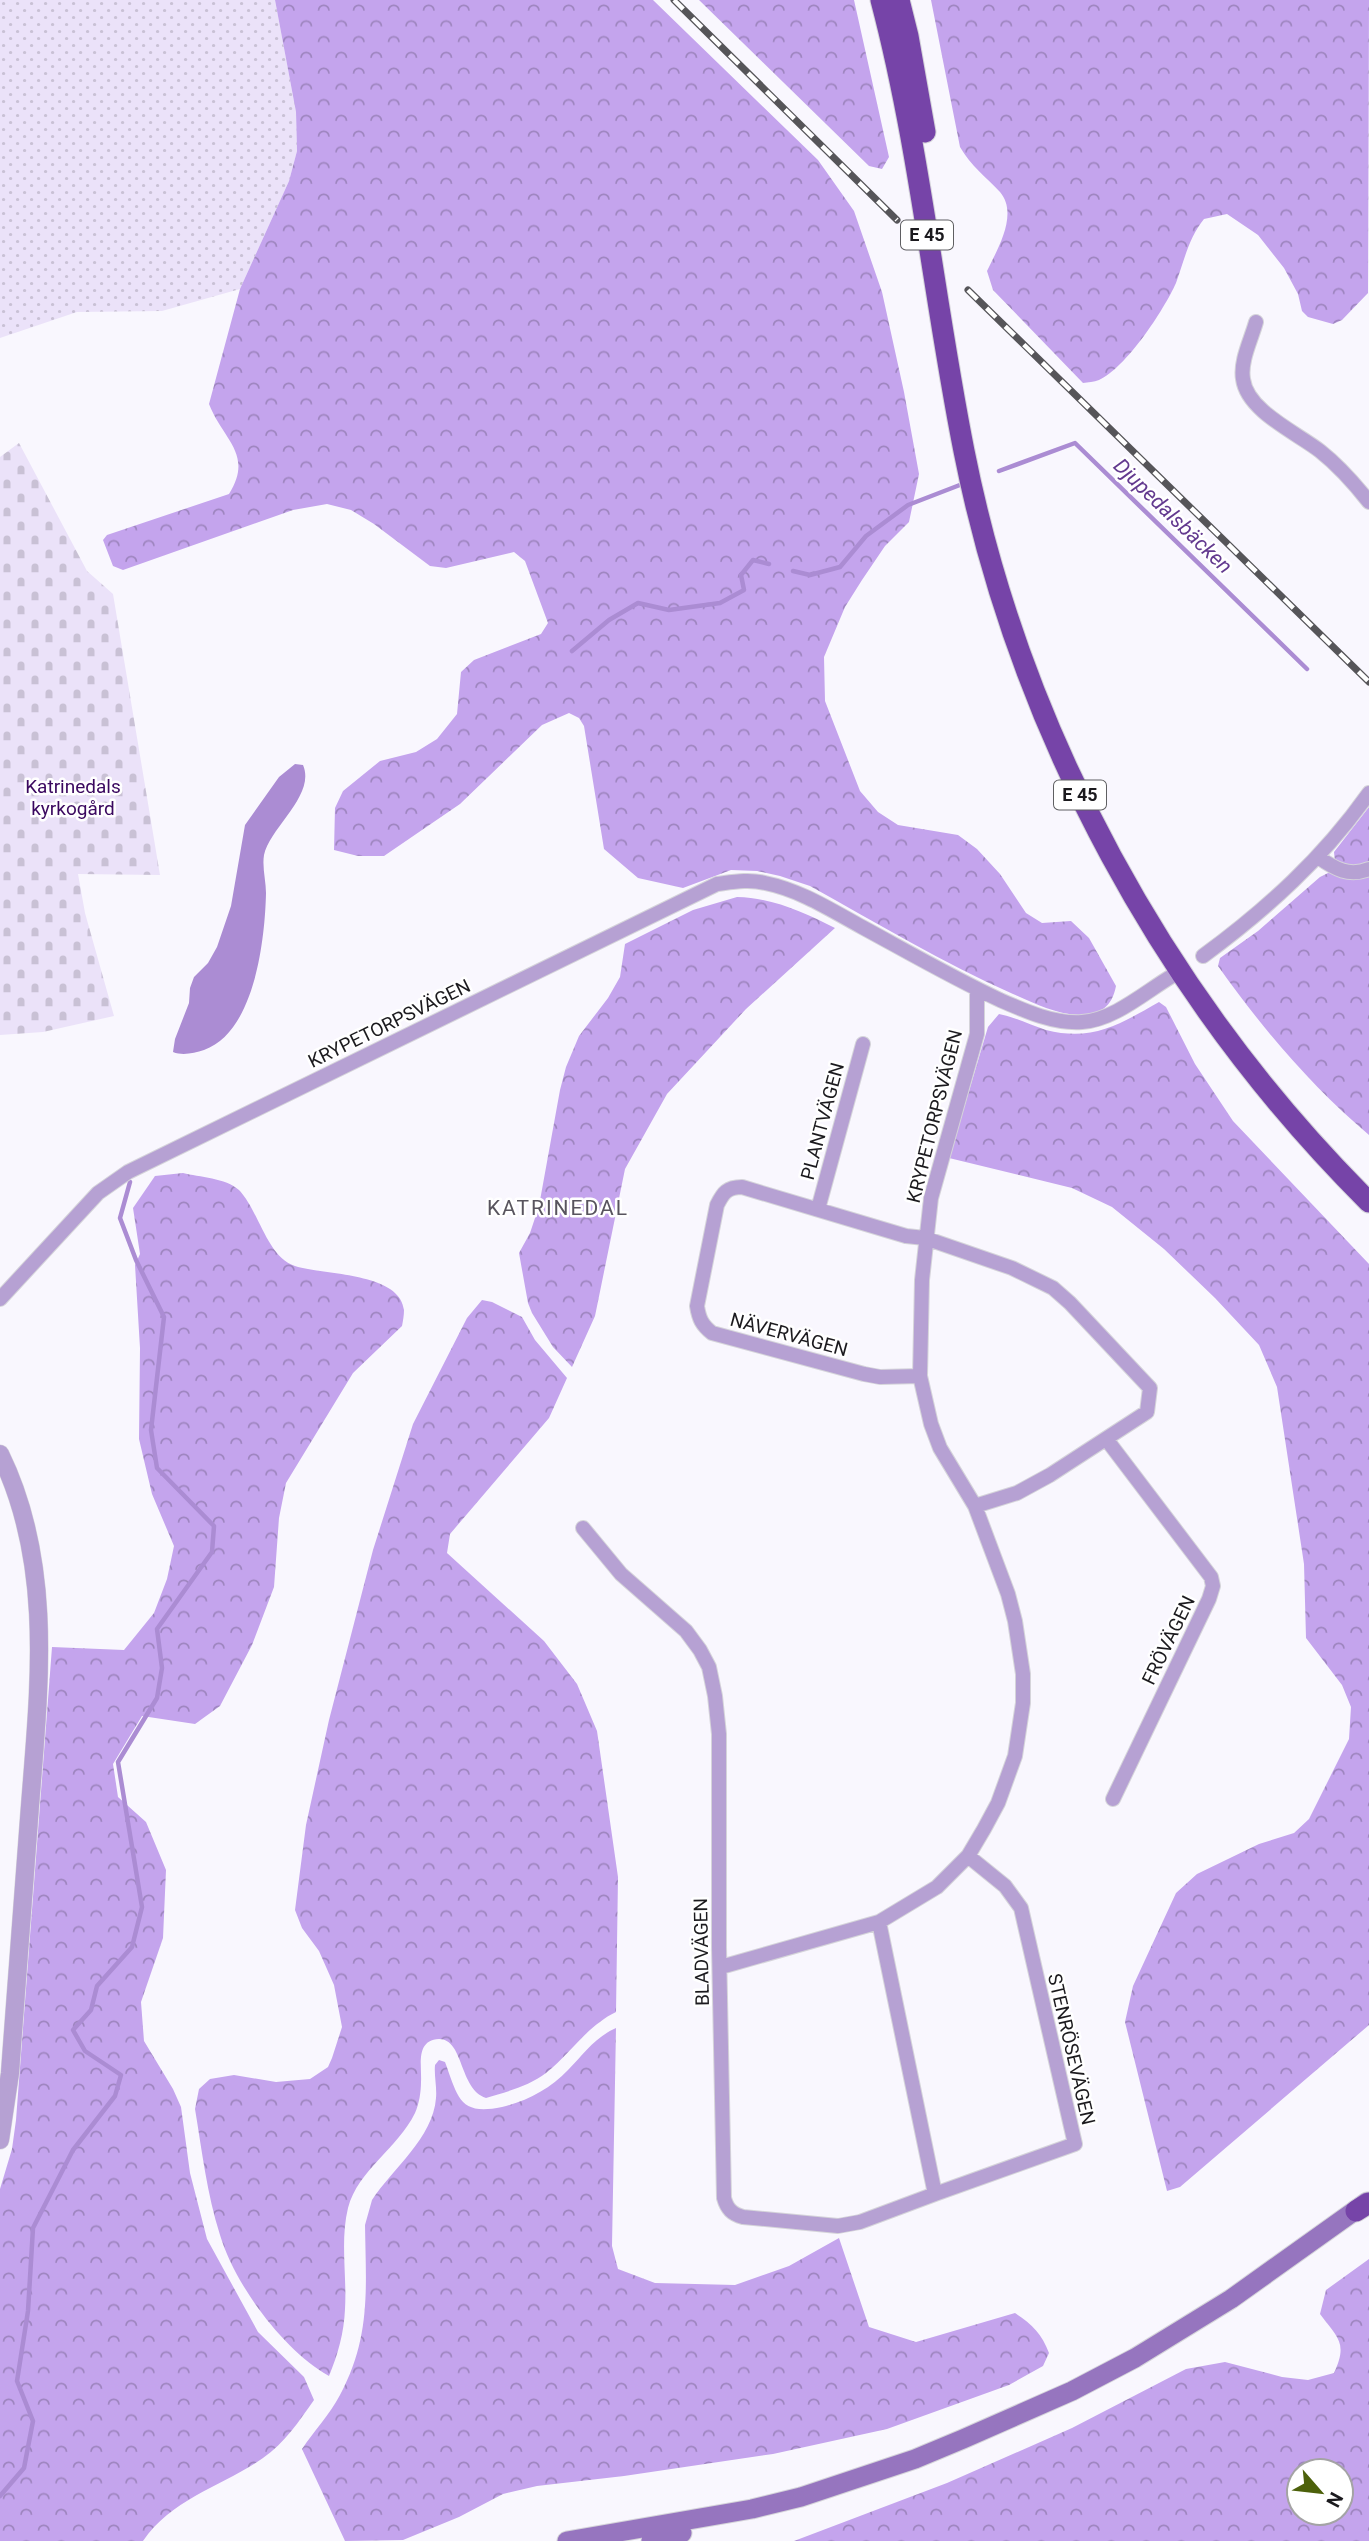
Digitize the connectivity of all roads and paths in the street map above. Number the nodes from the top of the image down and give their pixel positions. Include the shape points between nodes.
1 (881, 0) edge
2 (899, 0) edge
3 (1256, 322) dead end
4 (1369, 502) edge
5 (1369, 793) edge
6 (1318, 857) junction
7 (1369, 869) edge
8 (1203, 956) dead end
9 (1172, 976) dead end
10 (977, 989) junction
11 (863, 1044) dead end
12 (1369, 1182) edge
13 (1369, 1202) edge
14 (818, 1209) junction
15 (925, 1238) junction
16 (0, 1298) edge
17 (920, 1376) junction
18 (1107, 1440) junction
19 (0, 1454) edge
20 (975, 1506) junction
21 (583, 1528) dead end
22 (1113, 1798) dead end
23 (968, 1856) junction
24 (879, 1922) junction
25 (720, 1967) junction
26 (5, 2073) edge
27 (0, 2140) edge
28 (935, 2194) junction
29 (1365, 2205) edge
30 (752, 2509) junction
31 (567, 2541) edge
32 (652, 2541) edge

1 - 13 highway, E 45 via 907,114 971,481 1027,671 1072,780 1155,932 1213,1019 1301,1130
2 - 12 highway, E 45 via 977,449 997,533 1040,664 1085,775 1166,924 1262,1060
3 - 4 street via 1243,367 1246,391 1254,403 1342,470
5 - 6 street
6 - 7 street via 1351,874
6 - 8 street via 1247,923
9 - 10 street via 1108,1015 1082,1022 1033,1013
10 - 15 street, KRYPETORPSVÄGEN via 977,1034 939,1164
10 - 16 street, KRYPETORPSVÄGEN via 807,897 762,882 718,884 128,1172 98,1194
11 - 14 street, PLANTVÄGEN
14 - 15 street, NÄVERVÄGEN
14 - 17 street, NÄVERVÄGEN via 742,1187 724,1192 716,1205 697,1306 699,1320 712,1333 845,1369 880,1377
15 - 17 street, KRYPETORPSVÄGEN
15 - 18 street, NÄVERVÄGEN via 1012,1268 1052,1288 1150,1388 1147,1412
17 - 20 street, KRYPETORPSVÄGEN via 940,1448
18 - 20 street via 1017,1493
18 - 22 street, FRÖVÄGEN via 1211,1577 1213,1586
19 - 26 street via 26,1522 37,1583 40,1656
20 - 23 street, KRYPETORPSVÄGEN via 1015,1621 1023,1703 1008,1778
21 - 25 street, BLADVÄGEN via 621,1574 686,1632 709,1667 719,1734
23 - 24 street, KRYPETORPSVÄGEN via 937,1887
23 - 28 street, STENRÖSEVÄGEN via 1005,1885 1021,1908 1075,2144
24 - 25 street, KRYPETORPSVÄGEN
24 - 28 street
25 - 28 street, BLADVÄGEN via 724,2198 730,2211 743,2217 838,2227
26 - 27 street
29 - 30 main road via 1209,2313 1108,2374 915,2459
30 - 31 main road
30 - 32 main road

